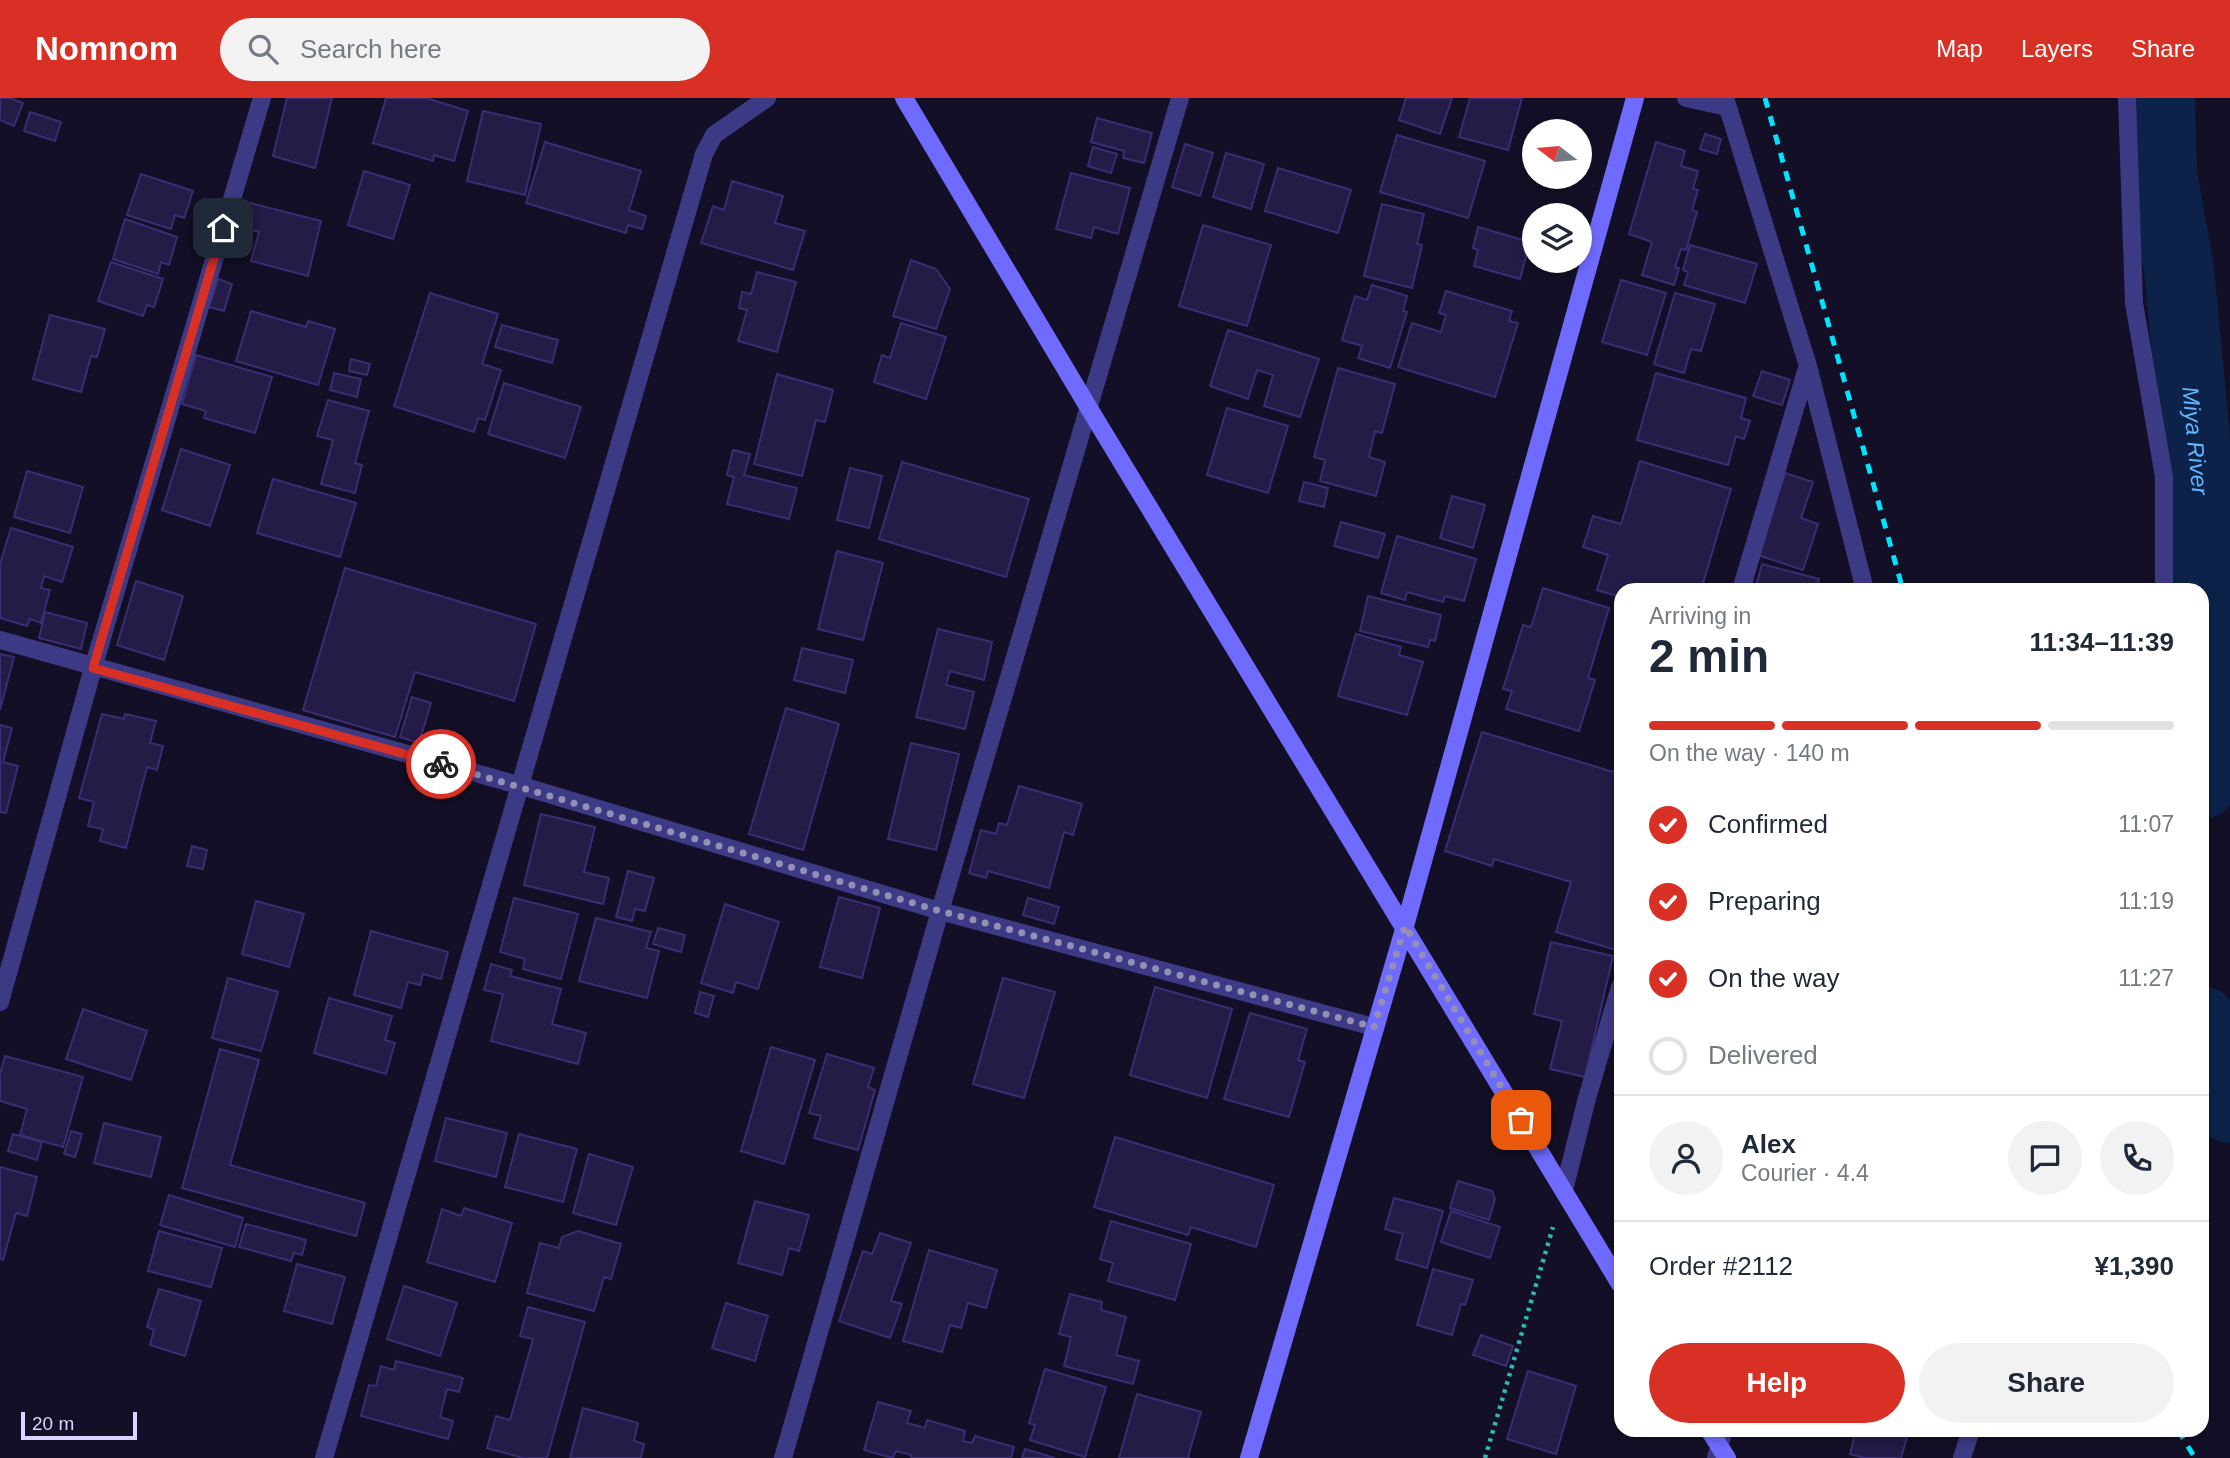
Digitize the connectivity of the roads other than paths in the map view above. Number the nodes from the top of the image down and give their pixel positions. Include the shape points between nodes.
1 (262, 98) edge
2 (768, 98) edge
3 (904, 98) edge
4 (1180, 98) edge
5 (1635, 98) edge
6 (1686, 98) edge
7 (2127, 98) edge
8 (1726, 102) edge
9 (1808, 366) junction
10 (1090, 410) junction
11 (1743, 583) edge
12 (1863, 583) edge
13 (2164, 583) edge
14 (0, 640) edge
15 (93, 668) junction
16 (522, 786) junction
17 (940, 911) junction
18 (1405, 926) junction
19 (0, 1002) edge
20 (1614, 1007) edge
21 (1374, 1027) junction
22 (1563, 1190) junction
23 (1614, 1274) edge
24 (1969, 1437) edge
25 (324, 1458) edge
26 (783, 1458) edge
27 (1249, 1458) edge
28 (1962, 1458) edge

1 - 15 street
2 - 16 street via 714,135 704,154
3 - 10 street
4 - 10 street
5 - 18 street
6 - 8 street
7 - 13 street via 2134,303 2165,477
8 - 9 street
9 - 11 street
9 - 12 street
10 - 17 street
10 - 18 street
14 - 15 street
15 - 16 street
15 - 19 street
16 - 17 street
16 - 25 street
17 - 21 street
17 - 26 street
18 - 21 street
18 - 22 street
20 - 22 street
21 - 27 street
22 - 23 street
24 - 28 street

